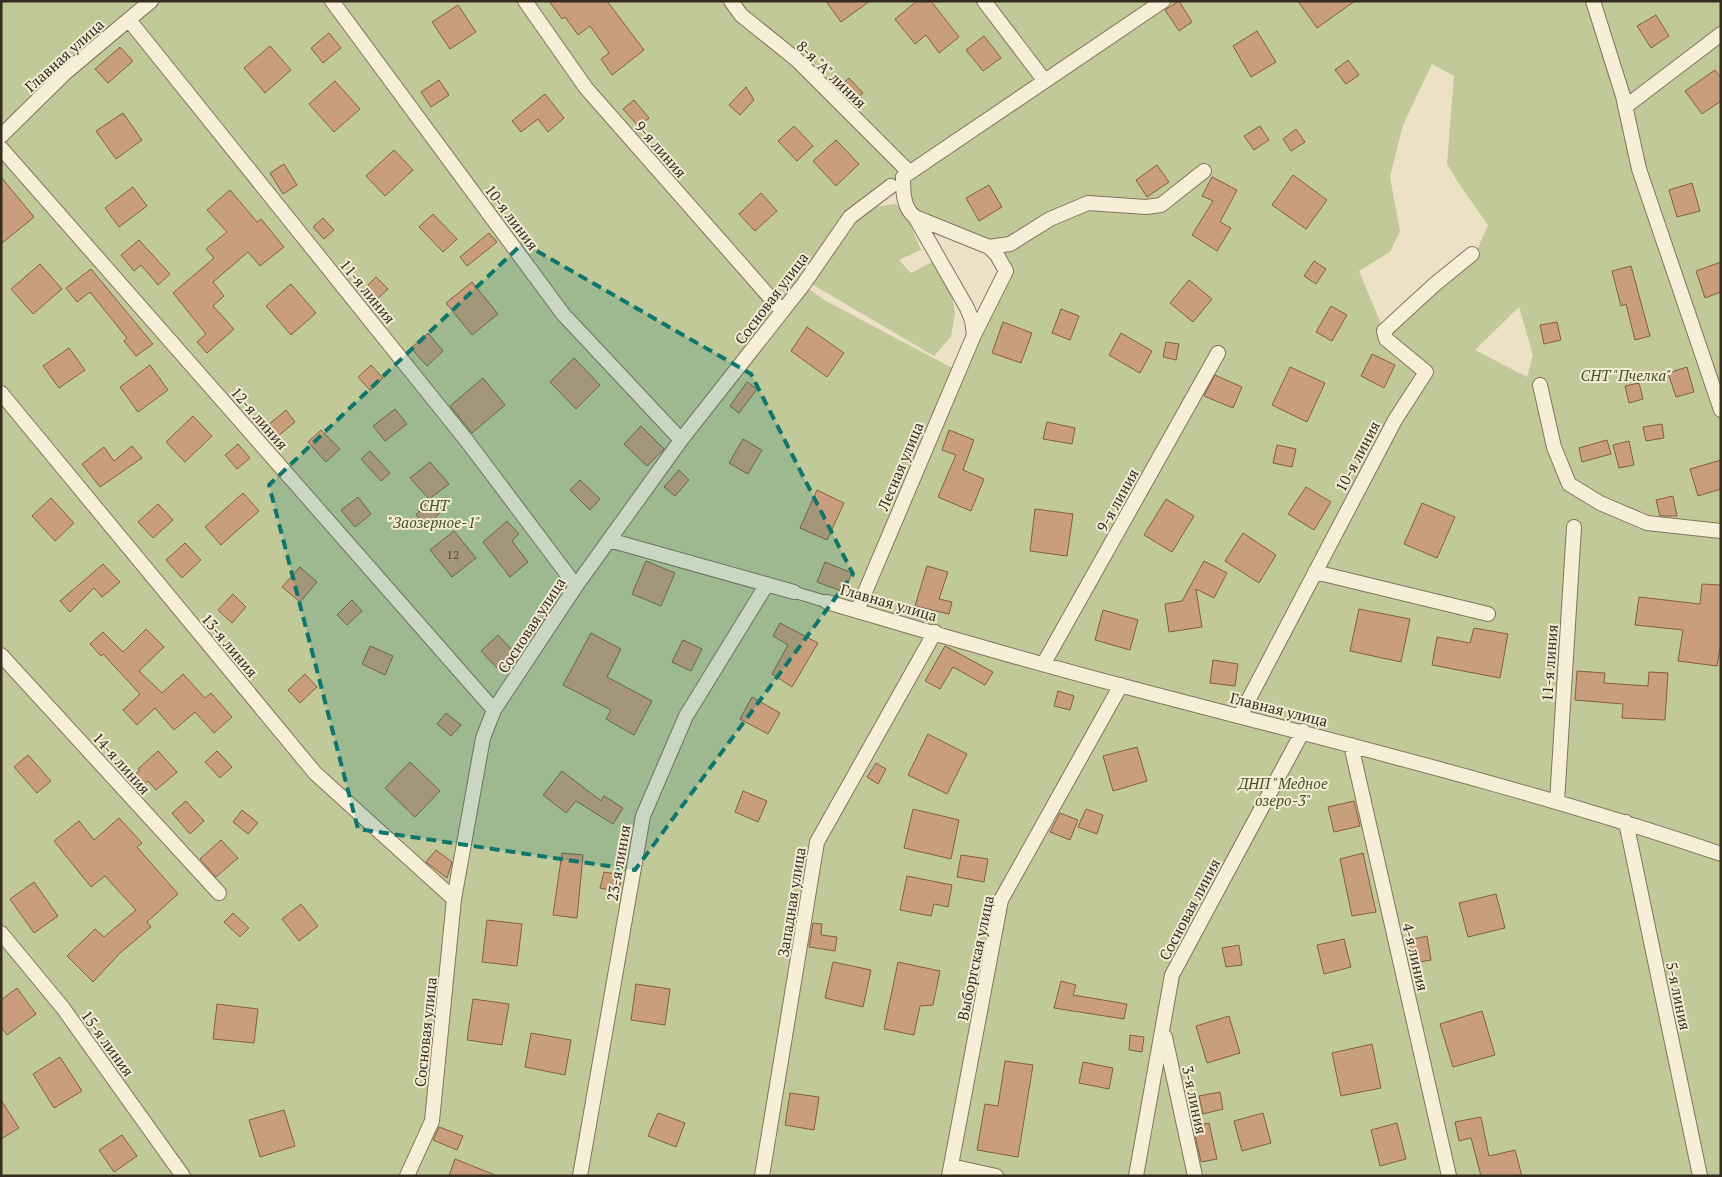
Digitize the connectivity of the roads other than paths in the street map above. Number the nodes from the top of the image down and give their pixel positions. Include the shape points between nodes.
1 (151, 1) edge
2 (332, 1) edge
3 (525, 1) edge
4 (732, 1) edge
5 (984, 1) edge
6 (1163, 1) edge
7 (1593, 1) edge
8 (129, 20) junction
9 (1721, 34) edge
10 (1044, 80) junction
11 (1624, 107) junction
12 (1, 136) edge
13 (1, 148) edge
14 (1204, 171) dead end
15 (906, 175) junction
16 (891, 186) dead end
17 (915, 217) junction
18 (989, 247) junction
19 (1472, 254) dead end
20 (782, 311) junction
21 (974, 335) junction
22 (1218, 353) dead end
23 (1540, 385) dead end
24 (1, 393) edge
25 (1721, 410) edge
26 (681, 440) junction
27 (1574, 527) dead end
28 (1721, 531) edge
29 (609, 540) junction
30 (1315, 572) junction
31 (766, 584) junction
32 (576, 586) junction
33 (794, 592) joint
34 (827, 602) joint
35 (857, 611) junction
36 (1488, 614) dead end
37 (935, 632) junction
38 (1, 655) edge
39 (1044, 664) junction
40 (1121, 685) junction
41 (494, 710) junction
42 (1240, 716) junction
43 (1303, 732) junction
44 (1351, 745) junction
45 (1557, 802) junction
46 (1626, 822) junction
47 (1721, 854) edge
48 (218, 893) dead end
49 (454, 899) junction
50 (1, 933) edge
51 (1163, 1031) junction
52 (950, 1171) edge
53 (183, 1176) edge
54 (407, 1176) edge
55 (580, 1176) edge
56 (762, 1176) edge
57 (996, 1176) edge
58 (1136, 1176) edge
59 (1195, 1176) edge
60 (1450, 1176) edge
61 (1700, 1176) edge

1 - 8 street, Главная улица
2 - 26 street, 10-я линия via 563,314
3 - 20 street, 9-я линия via 586,88
4 - 15 street, 8-я "А" линия via 741,15 797,60
5 - 10 street
6 - 10 street
7 - 11 street
8 - 12 street, Главная улица via 65,73
8 - 32 street, 11-я линия via 467,441
9 - 11 street
10 - 15 street
11 - 25 street via 1639,169
13 - 41 street, 12-я линия
14 - 18 street via 1161,205 1088,203 1050,219 1010,244
15 - 17 street via 903,196 909,213
16 - 20 street, Сосновая улица via 850,217
17 - 18 street
17 - 21 street via 967,308
18 - 21 street, Лесная улица via 998,255 1006,271
19 - 30 street, 10-я линия via 1434,284 1384,332 1386,339 1426,372 1395,420
20 - 26 street, Сосновая улица
21 - 35 street, Лесная улица
22 - 39 street, 9-я линия
23 - 28 street via 1554,448 1569,484 1600,503 1647,523
24 - 49 street, 13-я линия via 315,773
26 - 29 street, Сосновая улица
27 - 45 street, 11-я линия
29 - 31 street
29 - 32 street, Сосновая улица
30 - 36 street
30 - 42 street, 10-я линия
31 - 33 street
31 - 55 street, 23-я линия via 686,716 643,816
32 - 41 street, Сосновая улица
33 - 34 street
34 - 35 street, Главная улица
35 - 37 street, Главная улица
37 - 39 street, Главная улица
37 - 56 street, Западная улица via 817,842
38 - 48 street, 14-я линия
39 - 40 street, Главная улица
40 - 42 street, Главная улица
40 - 52 street, Выборгская улица via 1001,900
41 - 49 street, Сосновая улица via 483,738
42 - 43 street, Главная улица
43 - 44 street, Главная улица
43 - 51 street, Сосновая линия via 1172,975
44 - 45 street, Главная улица
44 - 60 street, 4-я линия
45 - 46 street, Главная улица
46 - 47 street, Главная улица
46 - 61 street, 5-я линия
49 - 54 street, Сосновая улица via 432,1120
50 - 53 street, 15-я линия via 63,1008
51 - 58 street, Сосновая линия
51 - 59 street, 3-я линия
52 - 57 street

